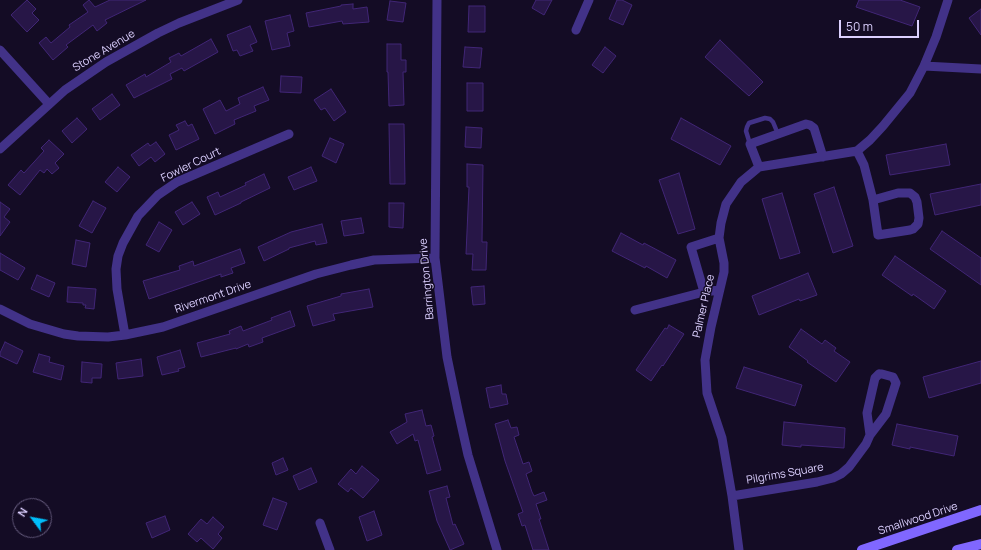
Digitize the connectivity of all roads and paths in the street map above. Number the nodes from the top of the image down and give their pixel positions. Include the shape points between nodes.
1 (238, 0) edge
2 (437, 0) edge
3 (589, 0) edge
4 (948, 0) edge
5 (576, 30) dead end
6 (0, 50) edge
7 (924, 66) junction
8 (981, 68) edge
9 (49, 104) junction
10 (289, 134) dead end
11 (778, 134) junction
12 (750, 144) junction
13 (0, 149) edge
14 (857, 151) junction
15 (823, 157) junction
16 (759, 167) junction
17 (873, 200) junction
18 (719, 238) junction
19 (435, 258) junction
20 (719, 290) junction
21 (704, 292) junction
22 (0, 309) edge
23 (635, 310) dead end
24 (125, 335) junction
25 (870, 435) junction
26 (732, 496) junction
27 (981, 510) edge
28 (320, 523) dead end
29 (981, 544) edge
30 (330, 550) edge
31 (497, 550) edge
32 (739, 550) edge
33 (862, 550) edge
34 (957, 550) edge

1 - 9 street, Stone Avenue via 158,33 106,62
2 - 19 street, Barrington Drive
3 - 5 street
4 - 7 street
6 - 9 street
7 - 8 street
7 - 14 street via 910,93 883,126
9 - 13 street, Stone Avenue
10 - 24 street, Fowler Court via 177,182 158,195 138,216 123,243 116,269
11 - 12 street
11 - 12 lane via 770,119 750,123 746,131
11 - 15 street via 806,124 810,125 814,128
12 - 16 street
14 - 15 street
14 - 17 street via 864,165
15 - 16 street
16 - 18 street, Palmer Place via 741,182 730,196 723,214
17 - 17 street via 878,235 910,230 918,224 917,202 910,193 898,193
18 - 20 street, Palmer Place via 724,272
18 - 21 street via 691,246
19 - 24 street, Rivermont Drive via 374,260 351,265 316,274 163,327
19 - 31 street, Barrington Drive via 447,357 458,410 468,454
20 - 21 street
20 - 26 street, Palmer Place via 705,360 707,394 722,438
21 - 23 street
22 - 24 street, Rivermont Drive via 30,324 64,334 103,337
25 - 25 street, Pilgrims Square via 887,412 896,383 891,376 881,374 875,378 867,413
25 - 26 street, Pilgrims Square via 860,454 849,467 833,478
26 - 32 street, Palmer Place
27 - 33 main road, Smallwood Drive
28 - 30 street
29 - 34 main road

